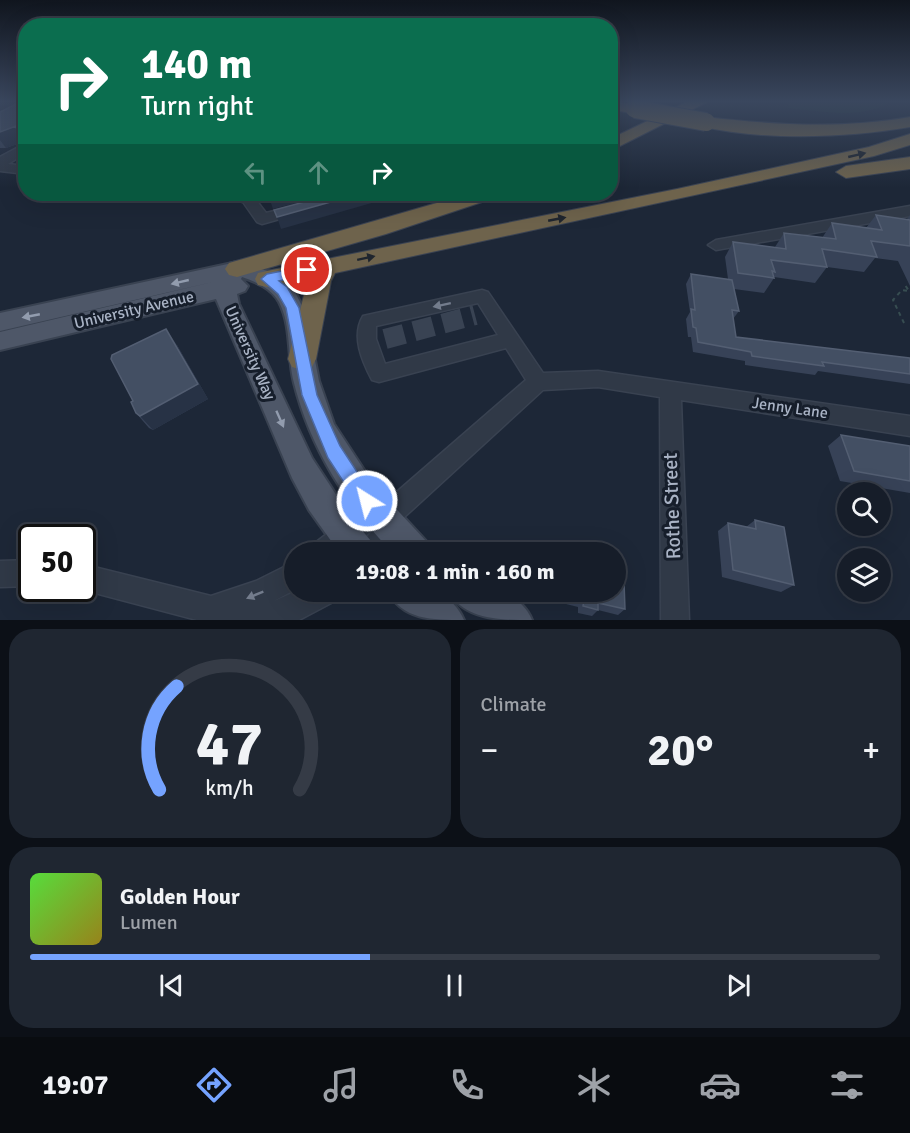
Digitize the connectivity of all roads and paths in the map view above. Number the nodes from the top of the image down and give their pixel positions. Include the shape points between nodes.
1 (640, 131) edge
2 (910, 139) edge
3 (618, 142) edge
4 (18, 153) edge
5 (910, 163) edge
6 (0, 165) edge
7 (18, 168) edge
8 (677, 195) junction
9 (249, 201) edge
10 (465, 201) edge
11 (308, 206) edge
12 (910, 211) edge
13 (716, 245) dead end
14 (327, 266) junction
15 (231, 279) junction
16 (267, 279) junction
17 (905, 285) dead end
18 (0, 322) edge
19 (904, 323) dead end
20 (511, 339) junction
21 (0, 341) edge
22 (302, 359) junction
23 (538, 382) junction
24 (670, 391) junction
25 (910, 426) edge
26 (381, 528) edge
27 (341, 542) edge
28 (351, 542) edge
29 (401, 542) edge
30 (18, 573) edge
31 (0, 574) edge
32 (96, 580) edge
33 (284, 581) edge
34 (305, 602) edge
35 (421, 602) edge
36 (484, 602) edge
37 (213, 609) junction
38 (679, 619) edge
39 (252, 620) edge
40 (259, 620) edge
41 (446, 620) edge
42 (514, 620) edge

1 - 3 highway
8 -> 2 highway via 874,151
4 - 6 street
5 - 8 highway
6 - 7 street
14 -> 8 highway
9 - 11 street via 262,219
10 - 15 highway
12 - 13 street
14 - 16 highway
14 - 22 highway via 319,281
15 - 16 main road, University Avenue
15 -> 18 main road, University Avenue
15 - 21 main road, University Avenue
15 -> 27 main road, University Way via 228,304 292,448
16 - 22 main road via 282,290 293,308
17 - 19 path via 909,291 902,290 893,300
20 -> 20 street via 484,313 482,296 369,321 364,328 364,336 378,341 379,374
20 - 23 street
22 - 26 main road via 309,395 324,432
23 - 24 street, Jenny Lane via 598,379
23 - 26 street
24 - 25 street, Jenny Lane
24 - 38 street, Rothe Street
26 - 28 street
26 - 29 main road
30 - 31 street
32 - 37 street
33 -> 37 street via 262,593
34 - 40 street
35 - 41 main road
36 - 42 main road
37 - 39 street

